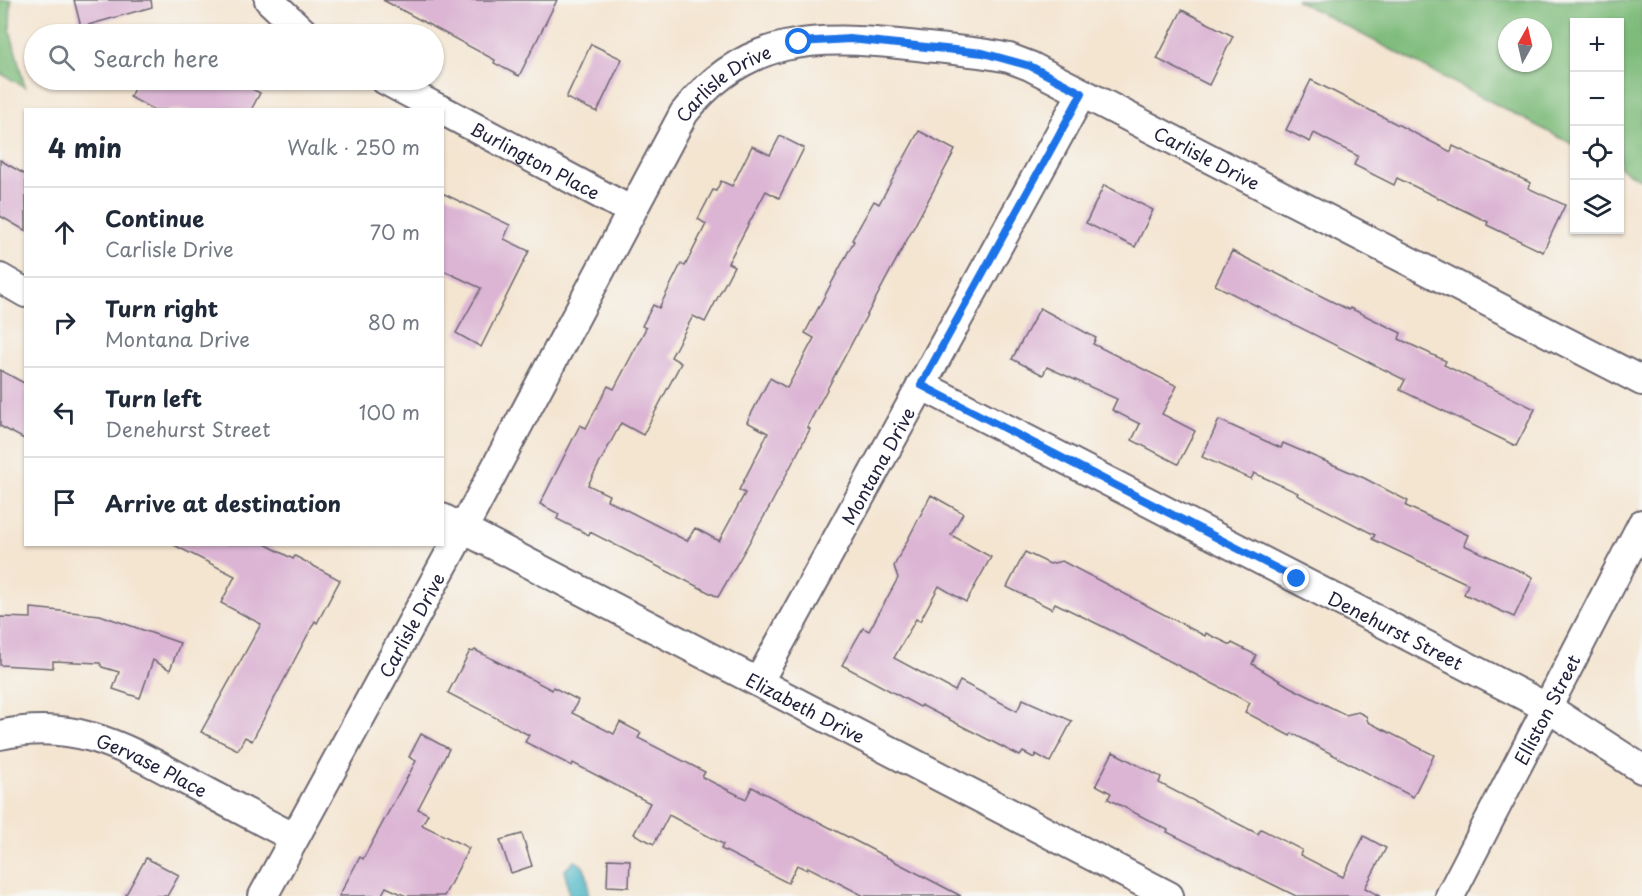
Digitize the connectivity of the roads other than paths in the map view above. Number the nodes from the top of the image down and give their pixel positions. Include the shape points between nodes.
1 (269, 0) edge
2 (294, 24) edge
3 (404, 90) edge
4 (1082, 93) junction
5 (438, 108) edge
6 (444, 111) edge
7 (630, 210) junction
8 (0, 278) edge
9 (24, 292) edge
10 (1642, 381) edge
11 (921, 385) junction
12 (453, 523) edge
13 (1642, 524) edge
14 (444, 541) edge
15 (441, 546) edge
16 (759, 681) junction
17 (1548, 708) junction
18 (0, 735) edge
19 (1642, 769) edge
20 (293, 837) junction
21 (263, 896) edge
22 (1169, 896) edge
23 (1450, 896) edge

1 - 2 street
3 - 5 street, Burlington Place
4 - 7 street, Carlisle Drive via 1030,66 983,53 850,39 775,47 733,66 700,93 684,113
4 - 10 street, Carlisle Drive
4 - 11 street, Montana Drive
6 - 7 street, Burlington Place
7 - 12 street, Carlisle Drive
8 - 9 street
11 - 16 street, Montana Drive
11 - 17 street, Denehurst Street
12 - 14 street, Carlisle Drive
12 - 16 street, Elizabeth Drive
13 - 17 street, Elliston Street
15 - 20 street, Carlisle Drive
16 - 22 street, Elizabeth Drive
17 - 19 street, Denehurst Street
17 - 23 street, Elliston Street
18 - 20 street, Gervase Place via 57,729 106,740
20 - 21 street, Carlisle Drive

